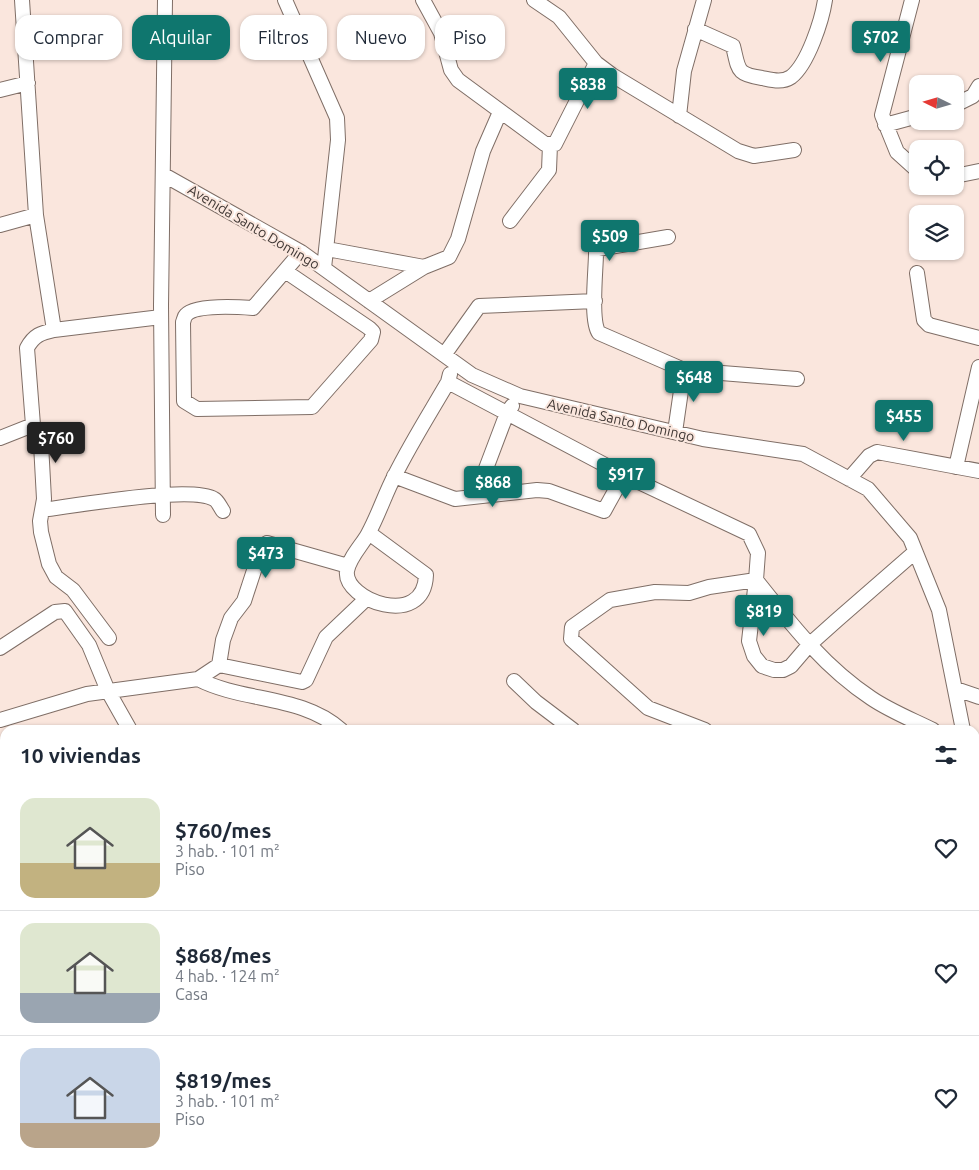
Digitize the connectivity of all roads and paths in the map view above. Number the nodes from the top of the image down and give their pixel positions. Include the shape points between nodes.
1 (22, 0) edge
2 (165, 0) edge
3 (285, 0) edge
4 (423, 0) edge
5 (534, 0) edge
6 (704, 0) edge
7 (825, 0) edge
8 (912, 0) edge
9 (695, 28) junction
10 (596, 63) junction
11 (28, 83) junction
12 (979, 86) edge
13 (0, 90) edge
14 (964, 101) edge
15 (500, 112) junction
16 (679, 116) junction
17 (909, 118) edge
18 (885, 125) junction
19 (550, 145) junction
20 (794, 150) dead end
21 (909, 163) edge
22 (979, 171) edge
23 (964, 174) edge
24 (164, 175) junction
25 (36, 215) junction
26 (510, 221) dead end
27 (0, 225) edge
28 (668, 237) dead end
29 (327, 249) junction
30 (301, 252) junction
31 (424, 267) junction
32 (324, 268) junction
33 (285, 271) junction
34 (917, 273) dead end
35 (369, 301) junction
36 (595, 301) junction
37 (161, 318) junction
38 (54, 330) junction
39 (979, 338) edge
40 (448, 358) junction
41 (979, 367) edge
42 (684, 370) junction
43 (798, 379) dead end
44 (448, 382) junction
45 (520, 396) junction
46 (507, 413) junction
47 (33, 425) junction
48 (675, 432) junction
49 (0, 438) edge
50 (956, 467) junction
51 (979, 471) edge
52 (394, 476) junction
53 (624, 476) junction
54 (850, 479) junction
55 (164, 494) junction
56 (476, 495) junction
57 (42, 510) junction
58 (223, 511) dead end
59 (163, 515) dead end
60 (368, 533) junction
61 (915, 552) junction
62 (348, 566) junction
63 (756, 580) junction
64 (366, 599) junction
65 (109, 638) dead end
66 (809, 646) junction
67 (0, 648) edge
68 (219, 665) junction
69 (198, 679) junction
70 (514, 681) dead end
71 (956, 689) junction
72 (108, 691) junction
73 (979, 697) edge
74 (0, 720) edge
75 (127, 725) edge
76 (335, 725) edge
77 (567, 725) edge
78 (692, 725) edge
79 (923, 725) edge
80 (962, 725) edge

1 - 11 street
2 - 24 street
3 - 29 street via 337,118 338,140
4 - 15 street via 441,33 451,70 458,80
5 - 10 street via 559,17
6 - 9 street
7 - 9 street via 822,19 808,54 792,76 779,81 744,75 739,71 733,46
8 - 18 street via 882,115
9 - 16 street via 684,71
10 - 16 street
10 - 19 street via 555,144
11 - 13 street
11 - 25 street
12 - 14 street via 973,96
15 - 19 street
15 - 31 street via 483,151 458,239 448,257
16 - 20 street via 746,155
17 - 18 street
18 - 21 street via 897,152
19 - 26 street via 549,170
22 - 23 street
24 - 30 street, Avenida Santo Domingo
24 - 37 street
25 - 27 street
25 - 38 street
28 - 36 street via 598,249
29 - 31 street
29 - 32 street
30 - 32 street, Avenida Santo Domingo
30 - 33 street
31 - 35 street
32 - 35 street, Avenida Santo Domingo
33 - 33 street via 253,308 226,306 192,311 186,315 182,322 184,401 188,406 197,409 312,407 372,340 373,332 369,328
34 - 39 street via 924,320 929,325
35 - 40 street, Avenida Santo Domingo
36 - 40 street via 478,306
36 - 42 street via 599,333
37 - 38 street
37 - 55 street
38 - 47 street via 31,339 27,348
40 - 44 street
40 - 45 street, Avenida Santo Domingo via 472,375
41 - 50 street
42 - 43 street
42 - 48 street
44 - 46 street
44 - 52 street
45 - 46 street
45 - 48 street, Avenida Santo Domingo
46 - 53 street
46 - 56 street
47 - 49 street
47 - 57 street via 41,444
48 - 54 street, Avenida Santo Domingo via 803,454
50 - 51 street
50 - 54 street via 877,452 869,456
52 - 56 street via 455,499
52 - 60 street
53 - 56 street via 604,511 549,491
53 - 63 street via 749,534 758,553
54 - 61 street, Avenida Santo Domingo via 868,489 910,538
55 - 57 street
55 - 58 street via 205,496 215,499
55 - 59 street
57 - 65 street via 40,532 51,571 73,590
60 - 62 street
60 - 64 street via 426,575 426,582 417,598 403,604 388,606
61 - 66 street
61 - 71 street, Avenida Santo Domingo via 939,610
62 - 64 street via 348,579
62 - 68 street via 267,543 262,546 244,601 231,618 223,640
63 - 66 street
63 - 66 street via 749,641 762,666 774,670 791,666
63 - 78 street via 689,593 654,592 610,600 572,627 571,639 648,708
64 - 68 street via 326,637 306,680 302,682
66 - 79 street via 872,699
67 - 72 street via 55,612 65,611 89,645
68 - 69 street
69 - 72 street
69 - 76 street via 213,687 299,708
70 - 77 street
71 - 73 street
71 - 80 street, Avenida Santo Domingo
72 - 74 street via 86,694
72 - 75 street

